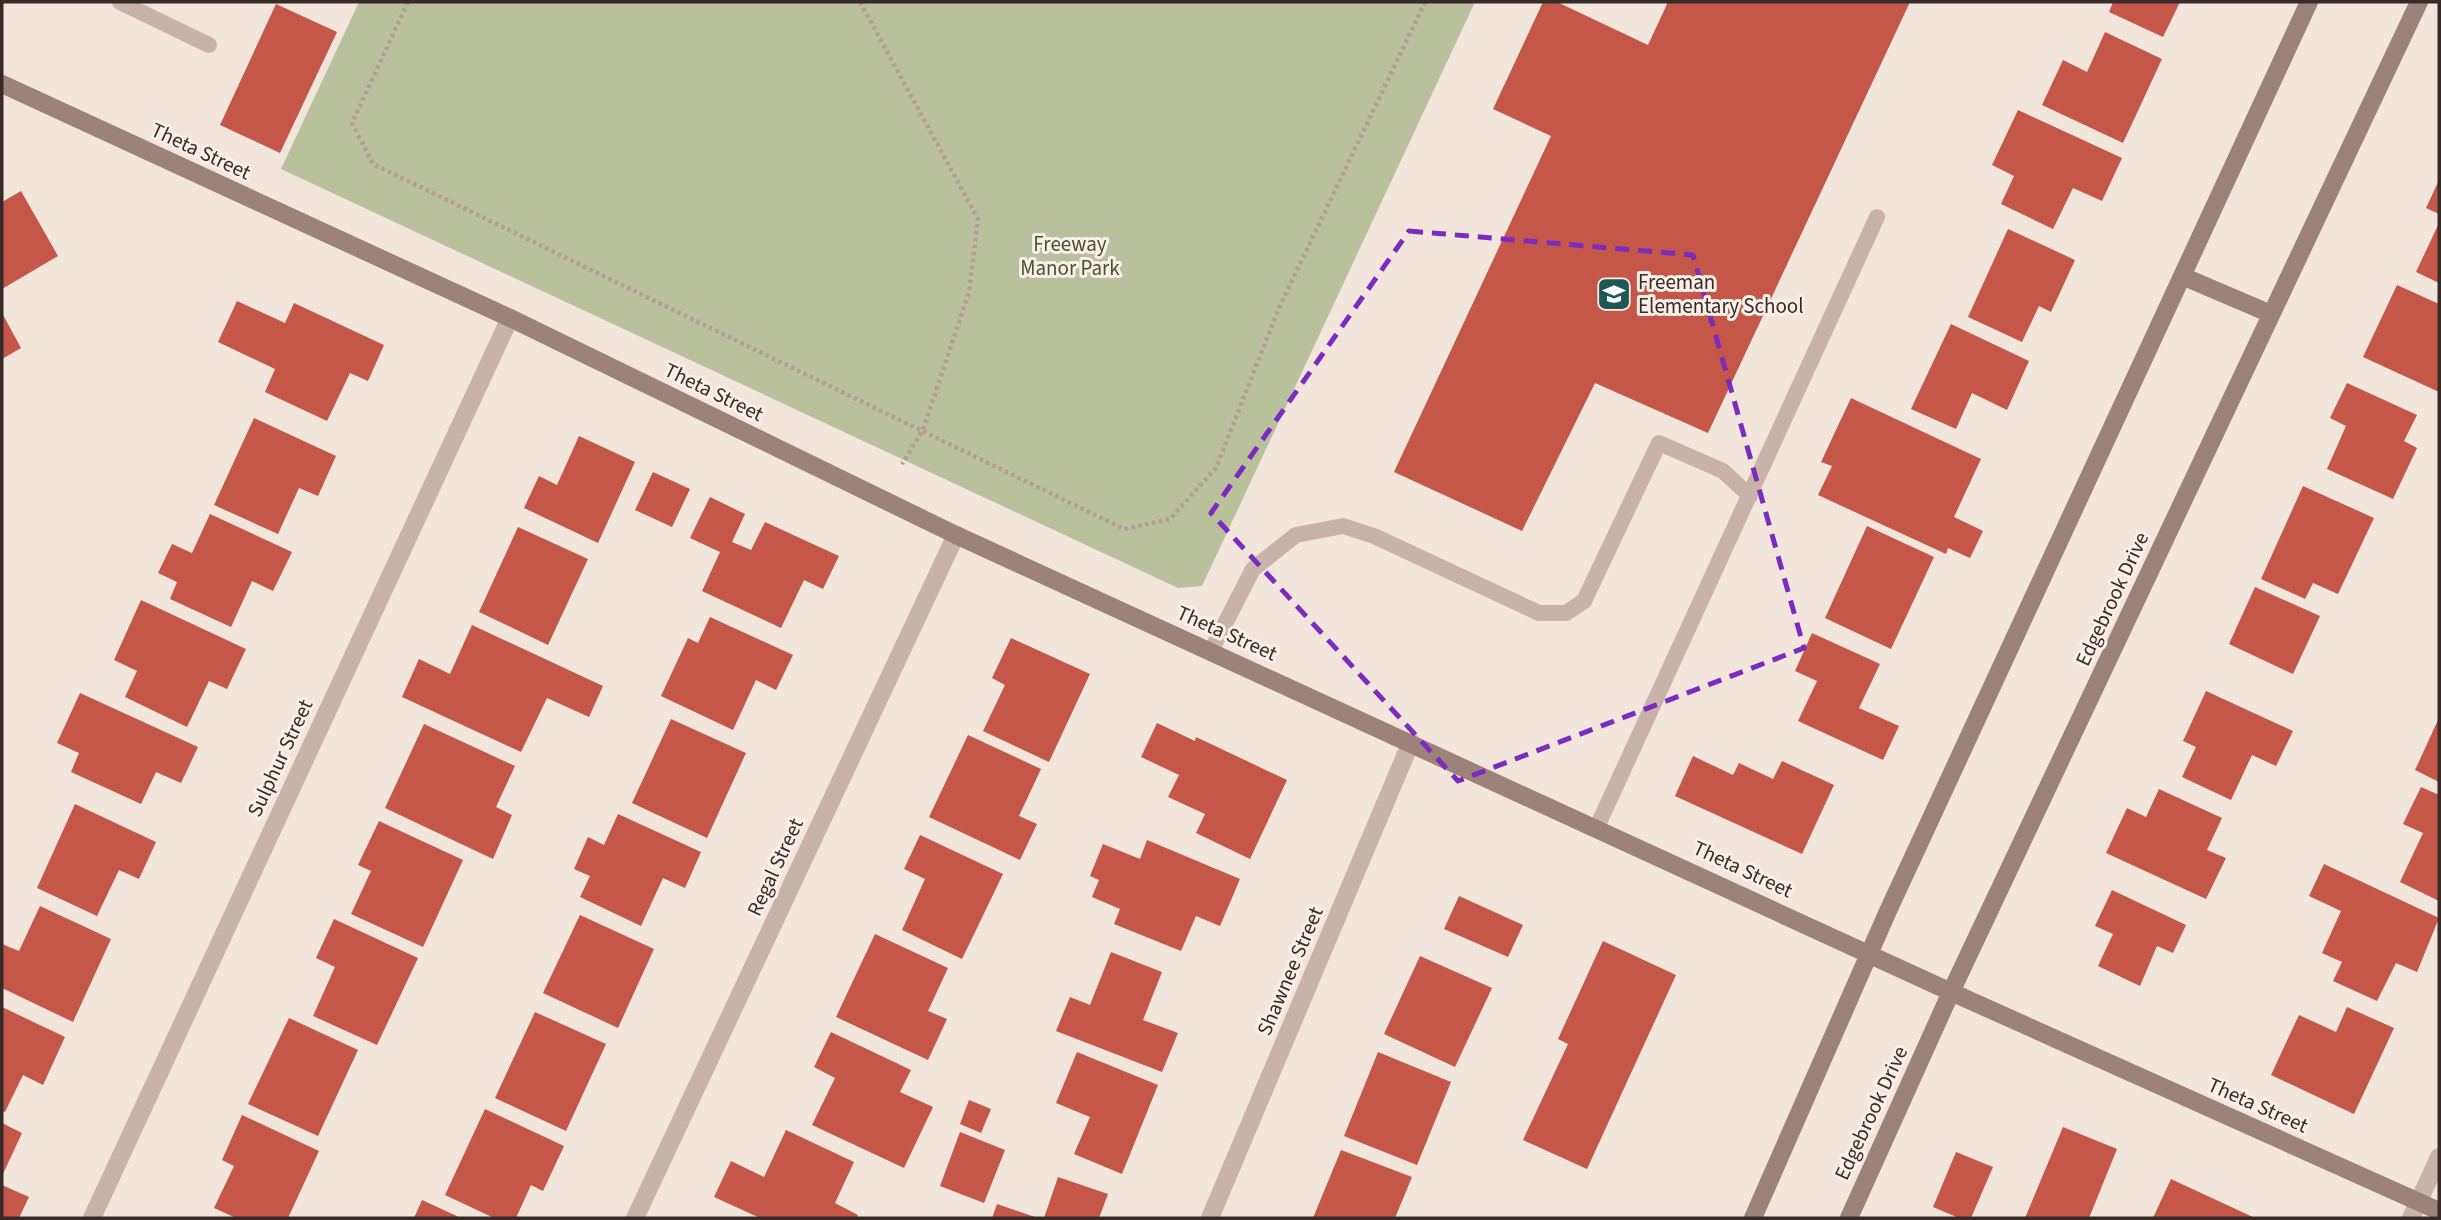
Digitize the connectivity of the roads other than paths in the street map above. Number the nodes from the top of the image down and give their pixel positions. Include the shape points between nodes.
1 (120, 2) edge
2 (2309, 2) edge
3 (2419, 2) edge
4 (209, 45) dead end
5 (2, 84) edge
6 (1877, 217) dead end
7 (2182, 276) junction
8 (2272, 314) junction
9 (510, 318) junction
10 (1750, 495) junction
11 (956, 535) junction
12 (1211, 651) junction
13 (1411, 742) junction
14 (1597, 827) junction
15 (1870, 952) junction
16 (1951, 992) junction
17 (2439, 1157) edge
18 (2415, 1210) edge
19 (2439, 1212) edge
20 (92, 1218) edge
21 (635, 1218) edge
22 (1210, 1218) edge
23 (1753, 1218) edge
24 (1849, 1218) edge

1 - 4 lane
2 - 7 main road
3 - 8 main road, Edgebrook Drive
5 - 9 main road, Theta Street
6 - 10 lane
7 - 8 main road
7 - 15 main road
8 - 16 main road, Edgebrook Drive
9 - 11 main road, Theta Street
9 - 20 street, Sulphur Street
10 - 12 lane via 1723,471 1659,443 1584,601 1566,613 1539,613 1343,526 1296,535 1253,569
10 - 14 lane
11 - 12 main road, Theta Street
11 - 21 street, Regal Street
12 - 13 main road, Theta Street
13 - 14 main road, Theta Street
13 - 22 street, Shawnee Street
14 - 15 main road, Theta Street
15 - 16 main road, Theta Street
15 - 23 main road
16 - 18 main road, Theta Street
16 - 24 main road, Edgebrook Drive
17 - 18 street
18 - 19 main road, Theta Street

